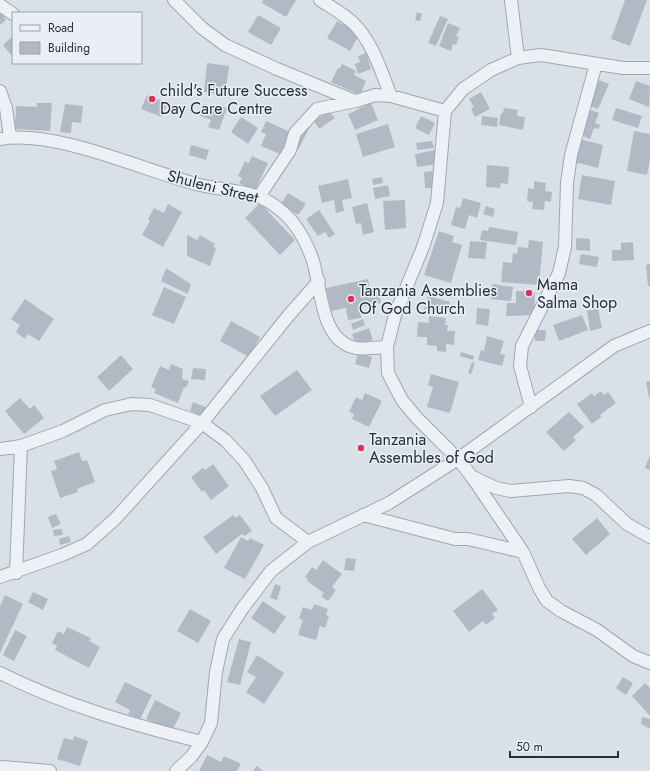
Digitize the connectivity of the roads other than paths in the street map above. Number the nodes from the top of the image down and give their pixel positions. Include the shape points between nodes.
1 (174, 0) edge
2 (320, 0) edge
3 (511, 0) edge
4 (0, 5) edge
5 (12, 13) edge
6 (518, 58) junction
7 (596, 64) junction
8 (650, 68) edge
9 (0, 91) edge
10 (391, 96) junction
11 (356, 101) junction
12 (444, 111) junction
13 (5, 138) edge
14 (260, 195) junction
15 (319, 281) junction
16 (650, 331) edge
17 (387, 346) junction
18 (531, 407) junction
19 (202, 423) junction
20 (21, 446) junction
21 (0, 449) edge
22 (458, 459) junction
23 (472, 477) junction
24 (363, 514) junction
25 (650, 537) edge
26 (308, 542) junction
27 (523, 552) junction
28 (16, 572) junction
29 (0, 577) edge
30 (650, 663) edge
31 (0, 673) edge
32 (202, 742) junction
33 (0, 769) edge
34 (33, 770) edge
35 (50, 771) edge
36 (176, 771) edge

1 - 11 street via 202,28 225,45
2 - 10 street via 352,21 362,32
3 - 6 street
4 - 5 street
6 - 7 street via 541,56
6 - 12 street via 491,70 463,89
7 - 8 street
7 - 18 street via 571,155 567,183 565,247 559,273 522,346 520,366
9 - 13 street via 6,108
10 - 11 street via 375,95
10 - 12 street
11 - 14 street via 316,108 295,133 290,150
12 - 17 street via 437,203 423,247 395,315
13 - 14 street, Shuleni Street via 53,141 197,184
14 - 15 street, Shuleni Street via 298,228
15 - 17 street, Shuleni Street via 326,320 333,332 356,348
15 - 19 street
16 - 18 street via 614,346
17 - 22 street via 388,373 402,400
18 - 22 street
19 - 20 street via 150,405 132,404 105,410 63,431
19 - 26 street via 225,440 244,460 262,488 276,518
19 - 28 street via 115,519 87,544
20 - 21 street
20 - 28 street
22 - 23 street
22 - 24 street via 389,503
23 - 25 street via 496,488 511,491 569,486 583,488 596,495 627,524
23 - 27 street
24 - 26 street
24 - 27 street via 455,539 468,538
26 - 32 street via 271,571 242,609 223,640 216,672 211,723
27 - 30 street via 547,600 561,612 597,630 633,656
28 - 29 street
31 - 32 street via 49,696 154,730
32 - 36 street
33 - 34 street via 3,767
34 - 35 street

